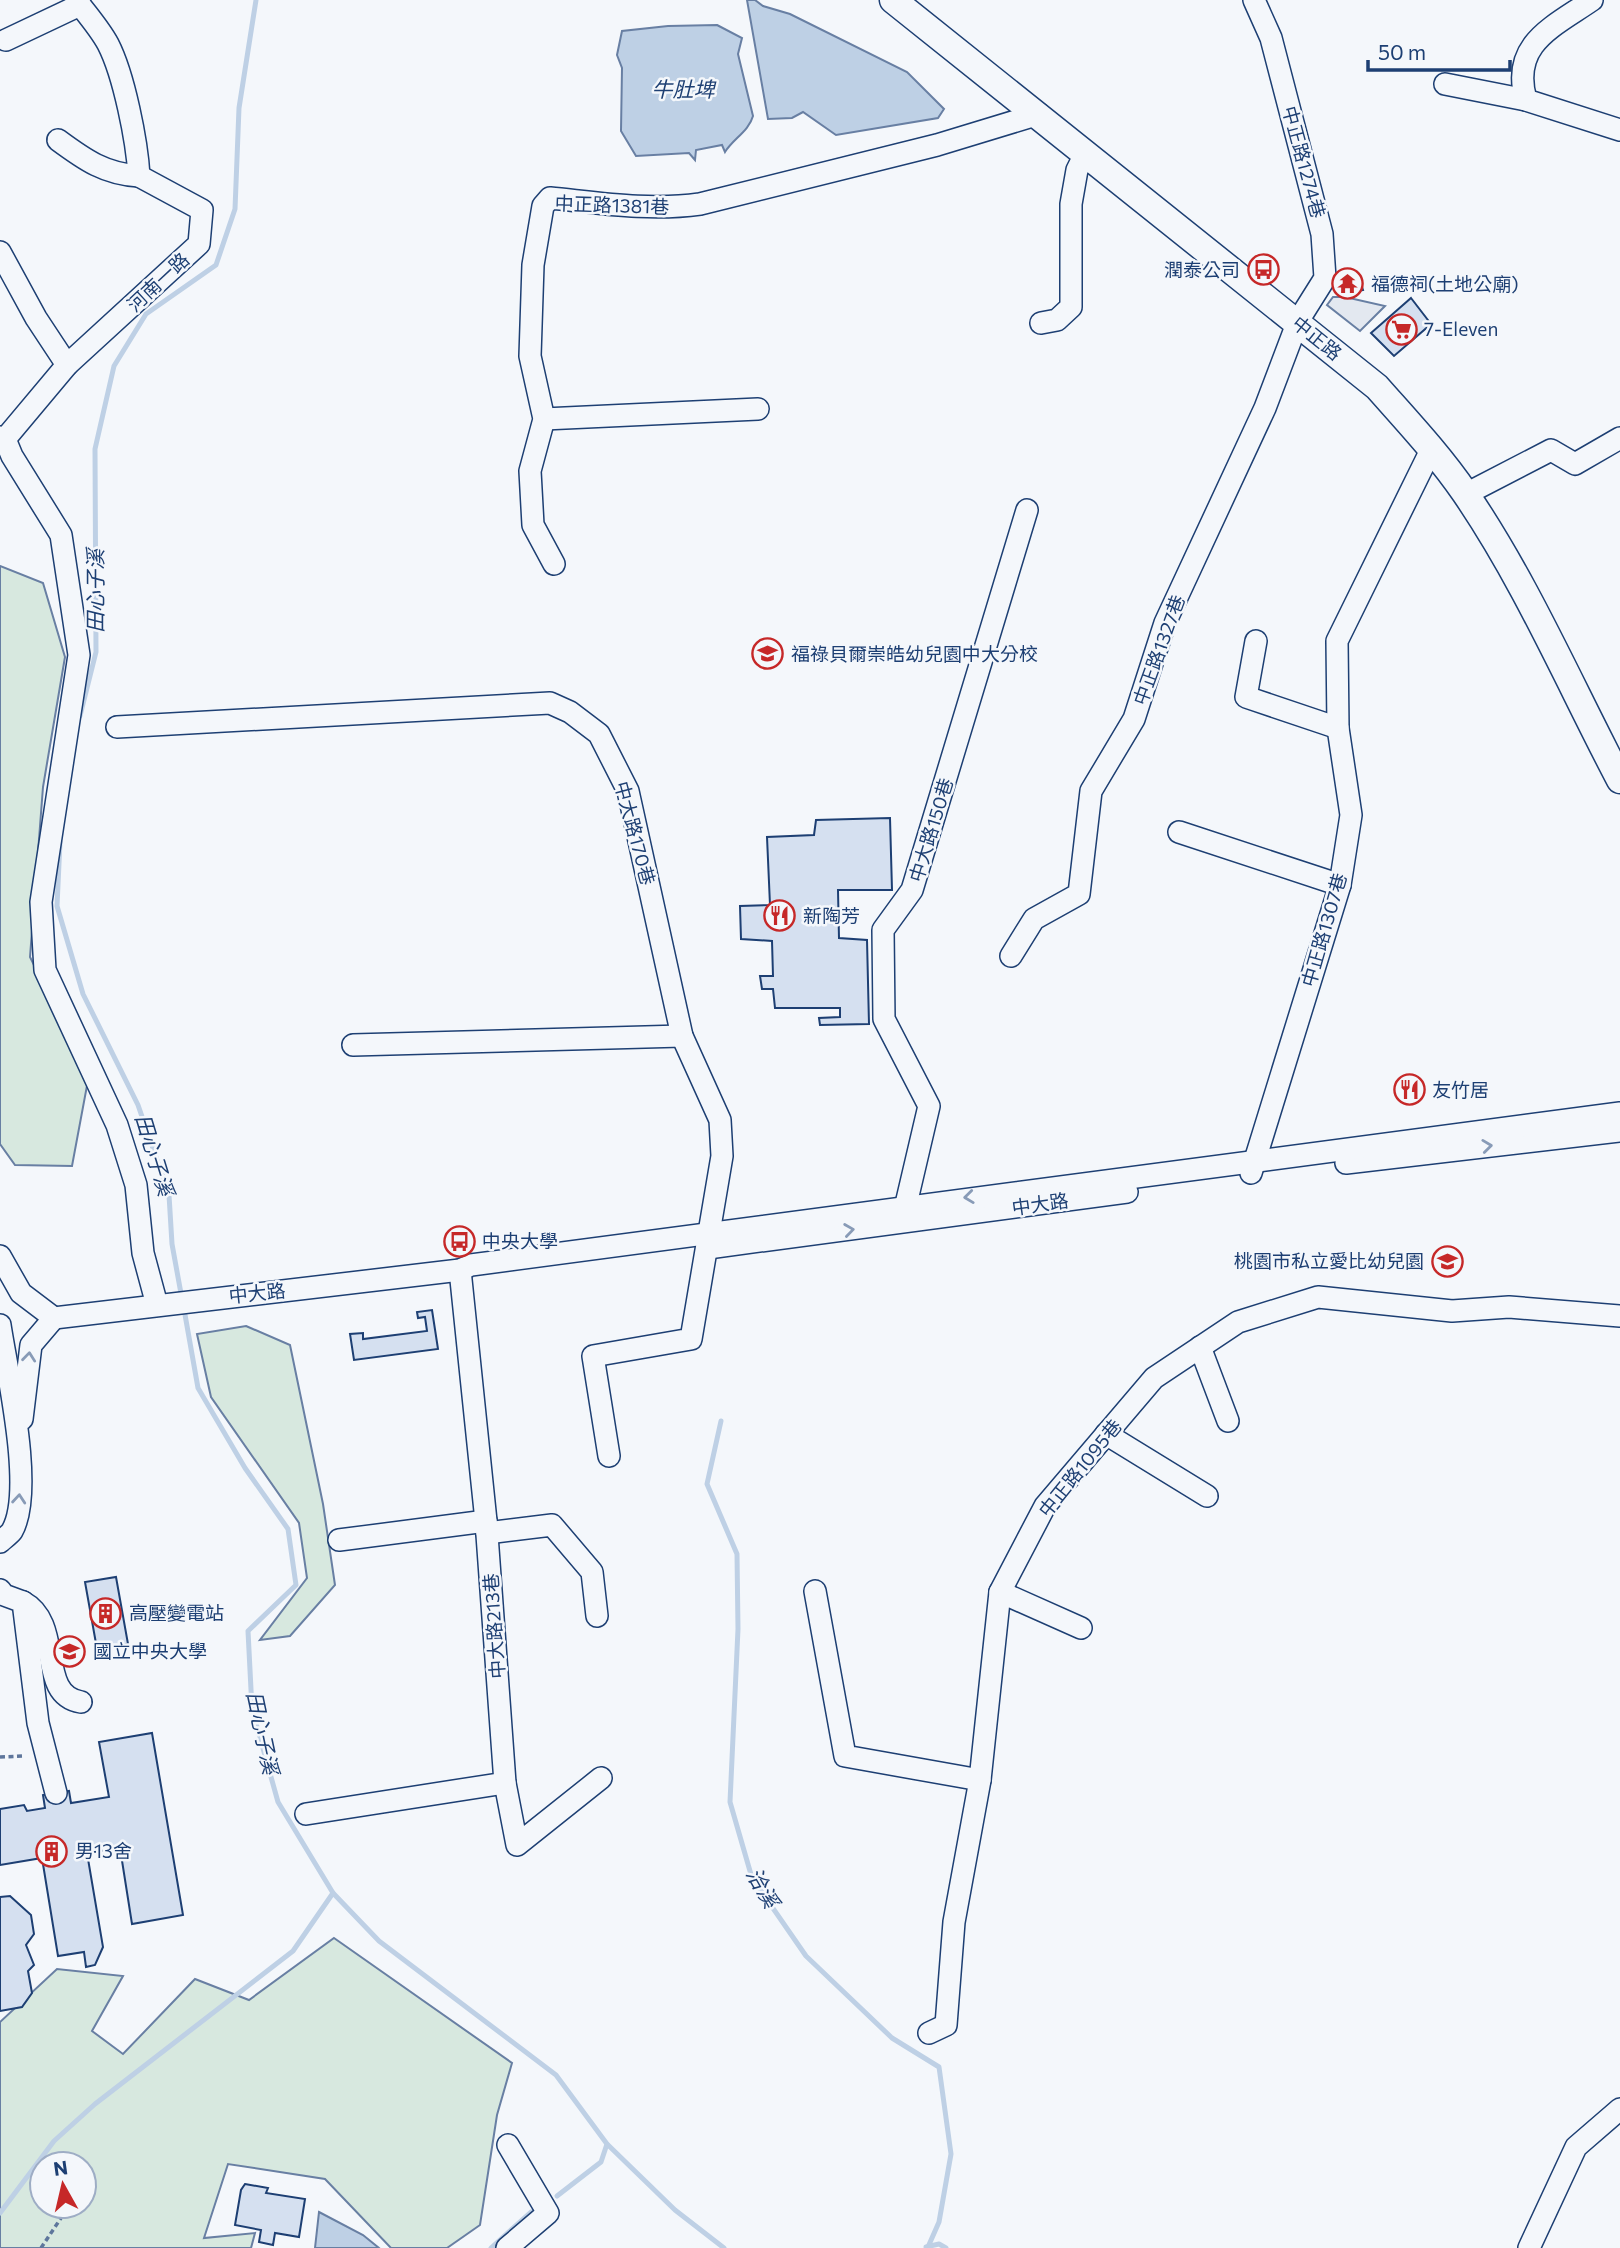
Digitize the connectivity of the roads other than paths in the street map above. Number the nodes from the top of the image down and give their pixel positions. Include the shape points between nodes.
1 (893, 0) edge
2 (1254, 0) edge
3 (1592, 0) edge
4 (78, 2) edge
5 (6, 40) dead end
6 (1445, 84) dead end
7 (1527, 100) junction
8 (1039, 114) junction
9 (1620, 131) edge
10 (58, 141) dead end
11 (1086, 152) junction
12 (139, 176) junction
13 (0, 252) edge
14 (1297, 321) junction
15 (1041, 323) dead end
16 (67, 365) junction
17 (758, 409) dead end
18 (544, 419) junction
19 (3, 438) edge
20 (1620, 438) edge
21 (1432, 448) junction
22 (1466, 494) junction
23 (1027, 510) dead end
24 (554, 564) dead end
25 (1256, 641) dead end
26 (117, 727) dead end
27 (1338, 727) junction
28 (1620, 780) edge
29 (1179, 832) dead end
30 (1340, 886) junction
31 (1011, 956) dead end
32 (682, 1036) junction
33 (353, 1045) dead end
34 (1620, 1113) edge
35 (1620, 1131) edge
36 (1251, 1168) junction
37 (903, 1214) junction
38 (709, 1241) junction
39 (0, 1256) edge
40 (460, 1270) junction
41 (162, 1304) junction
42 (1620, 1315) edge
43 (54, 1318) junction
44 (0, 1325) edge
45 (1200, 1347) junction
46 (1228, 1421) dead end
47 (1107, 1434) junction
48 (19, 1449) junction
49 (609, 1456) dead end
50 (1208, 1496) dead end
51 (487, 1527) junction
52 (339, 1540) dead end
53 (0, 1542) edge
54 (0, 1590) edge
55 (816, 1591) dead end
56 (1000, 1592) junction
57 (23, 1602) junction
58 (597, 1616) dead end
59 (1081, 1628) dead end
60 (81, 1702) dead end
61 (601, 1778) dead end
62 (980, 1780) junction
63 (505, 1783) junction
64 (56, 1793) dead end
65 (306, 1814) dead end
66 (929, 2033) dead end
67 (1620, 2109) edge
68 (508, 2145) dead end
69 (507, 2248) edge
70 (1528, 2248) edge

1 - 8 main road, 中正路
2 - 14 street, 中正路1274巷 via 1271,38 1322,234 1325,278
3 - 7 street via 1528,49 1522,86
4 - 5 street
4 - 12 street via 108,44 120,75
6 - 7 street
7 - 9 street
8 - 11 main road, 中正路
8 - 18 street, 中正路1381巷 via 937,145 700,204 671,208 550,198 543,206 533,265 530,356
10 - 12 street via 91,165
11 - 14 main road, 中正路
11 - 15 street via 1077,170 1071,204 1071,307 1057,320
12 - 16 street, 河南一路 via 202,210 199,244
13 - 16 street
14 - 21 main road, 中正路 via 1377,387
14 - 31 street, 中正路1327巷 via 1265,408 1165,623 1134,719 1091,791 1079,894 1034,919
16 - 19 street, 河南一路
17 - 18 street
18 - 24 street, 中正路1381巷 via 530,471 534,525
19 - 41 street via 61,535 79,655 41,902 46,970 117,1125 136,1185 143,1253
20 - 22 street via 1575,464 1550,450
21 - 22 main road, 中正路
21 - 27 street, 中正路1307巷 via 1337,641
22 - 28 main road, 中正路
23 - 37 street, 中大路150巷 via 912,890 883,930 884,1019 929,1106
25 - 27 street via 1246,698
26 - 32 street, 中大路170巷 via 550,703 570,712 599,734 628,791
27 - 30 street, 中正路1307巷 via 1351,815
29 - 30 street
30 - 36 street, 中正路1307巷
32 - 33 street
32 - 38 street, 中大路170巷 via 720,1119 722,1156
34 - 36 street
36 -> 35 street
36 - 37 street, 中大路
37 - 38 street, 中大路
38 - 40 street, 中大路 via 471,1265
38 - 49 street, 中大路170巷 via 691,1339 593,1356
39 - 43 street via 21,1293
40 - 41 street, 中大路
40 - 51 street, 中大路213巷
41 - 43 street, 中大路
42 - 45 street, 中正路1095巷 via 1510,1307 1451,1311 1318,1297 1238,1322
48 -> 43 street via 31,1345
44 - 48 street
45 - 46 street
45 - 47 street, 中正路1095巷 via 1154,1378
47 - 50 street
47 - 56 street, 中正路1095巷 via 1045,1506
53 -> 48 street via 12,1531 20,1502
51 - 52 street
51 - 58 street via 552,1525 592,1572
51 - 63 street, 中大路213巷
54 - 57 street
55 - 62 street via 845,1756
56 - 59 street
56 - 62 street, 中正路1095巷
57 - 60 street via 36,1609 46,1631 56,1686 69,1700
57 - 64 street via 38,1723
61 - 63 street, 中大路213巷 via 517,1845
62 - 66 street, 中正路1095巷 via 954,1922 946,2025
63 - 65 street
67 - 70 street via 1576,2147
68 - 69 street via 548,2213

